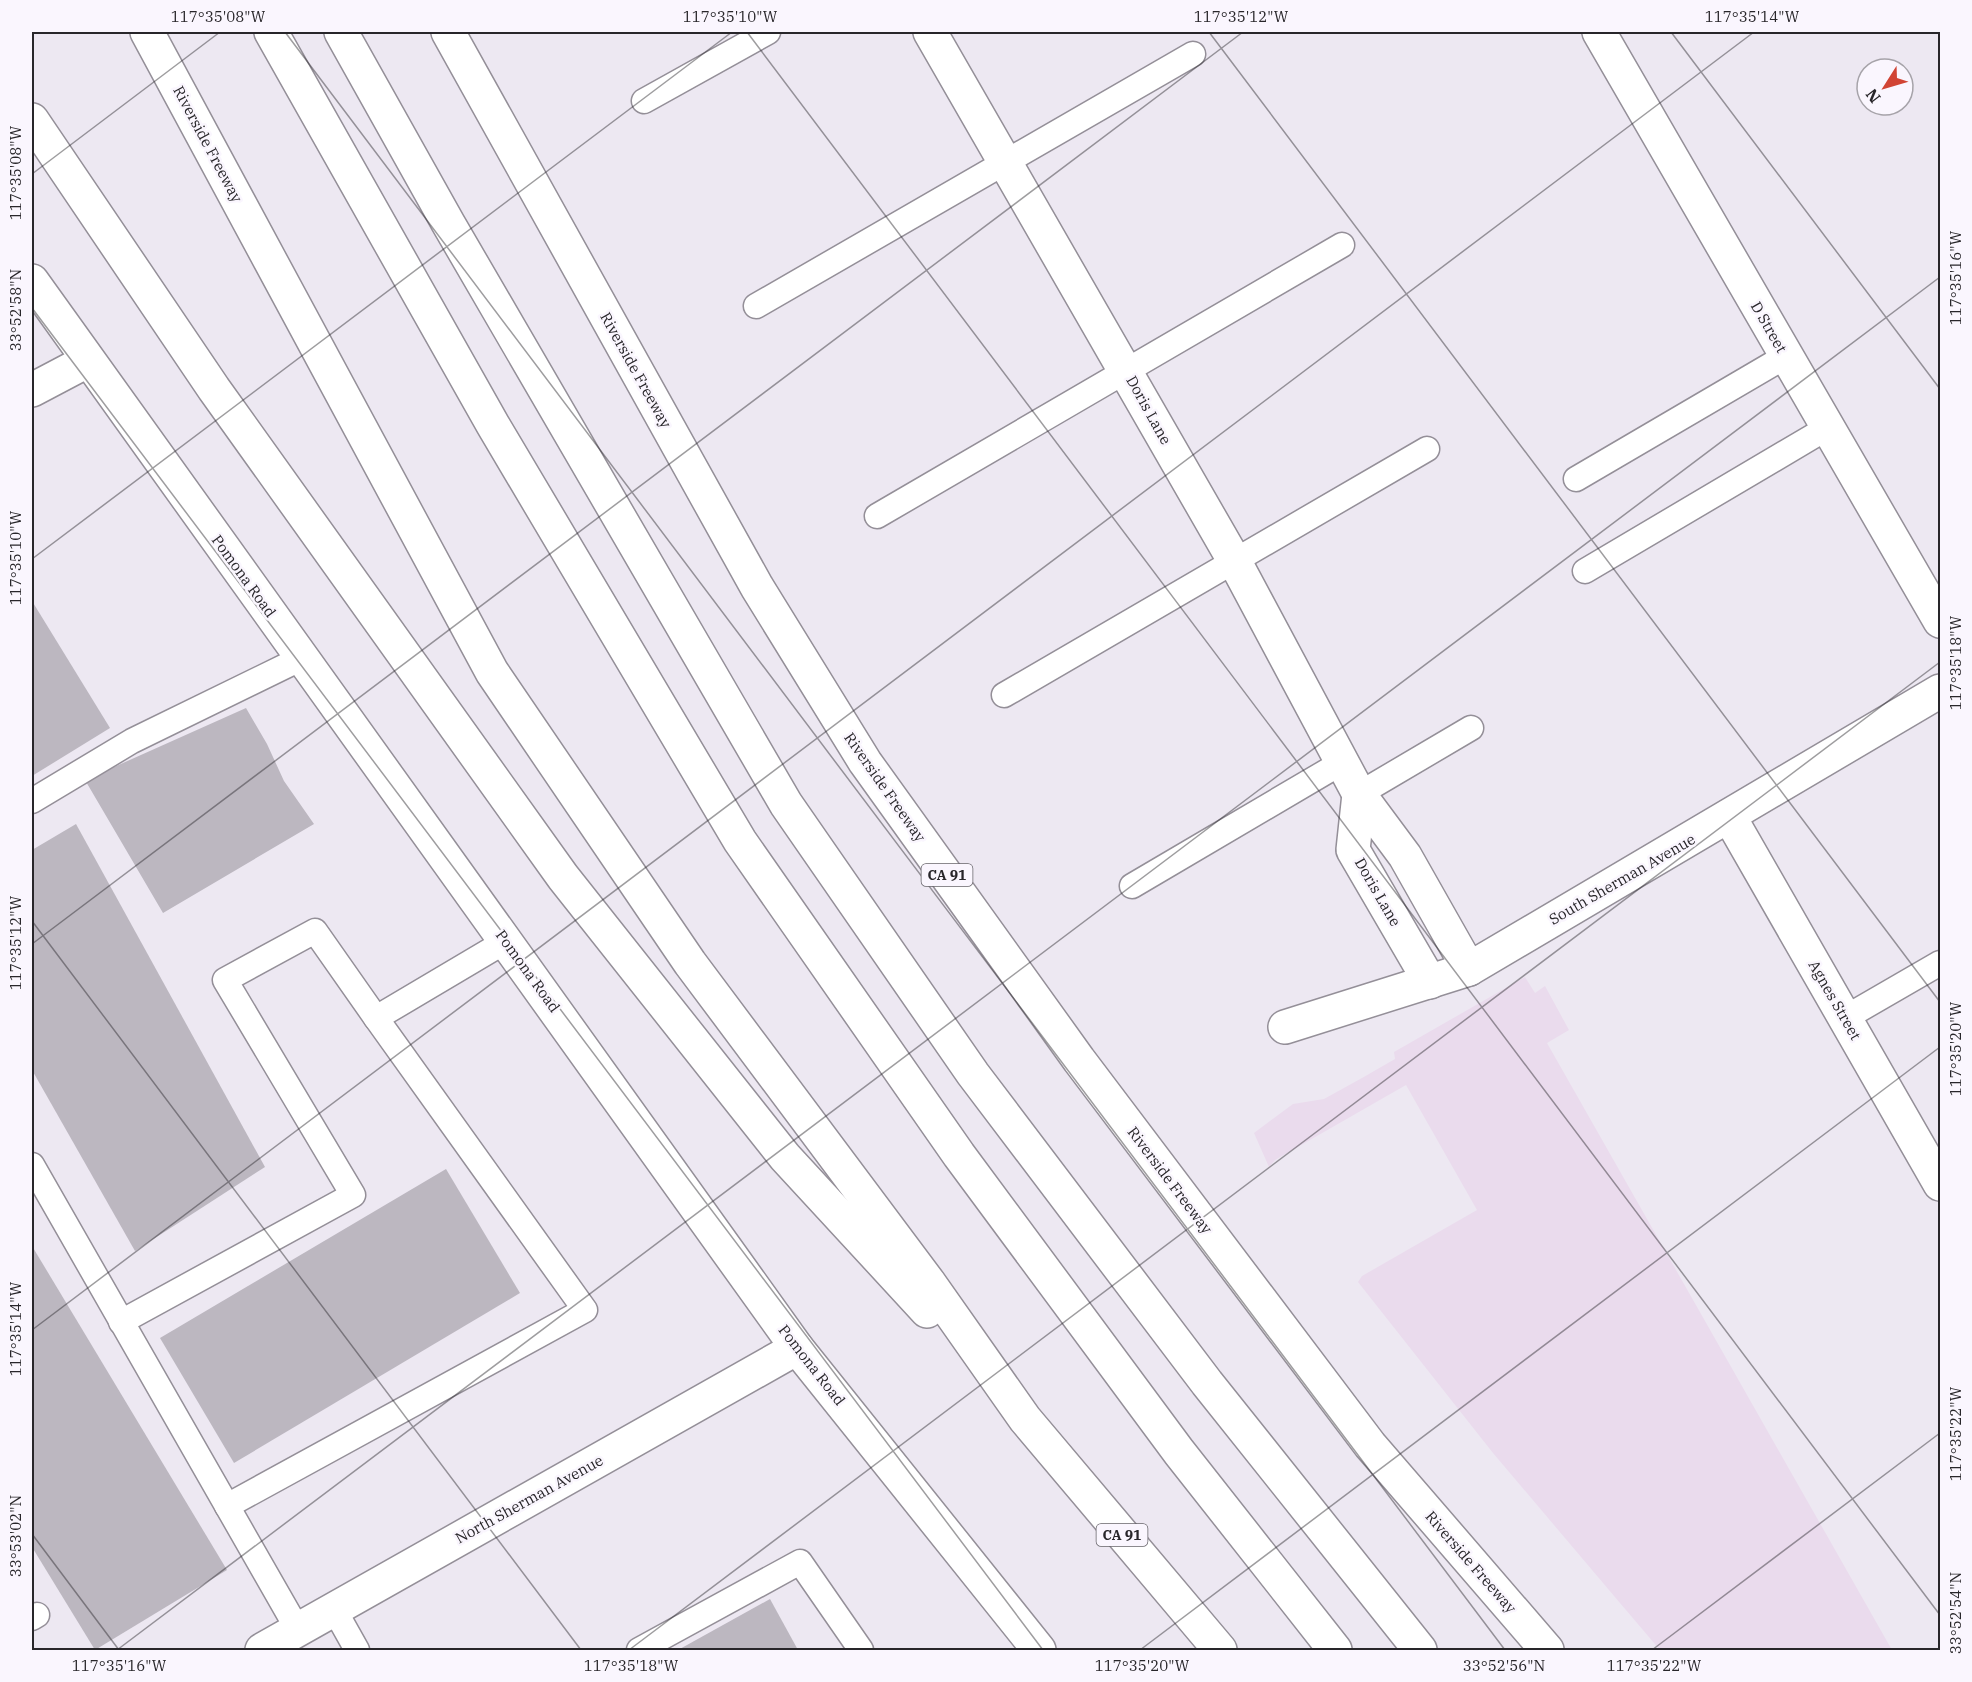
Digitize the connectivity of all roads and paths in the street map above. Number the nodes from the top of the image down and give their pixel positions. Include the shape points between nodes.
1 (147, 32) edge
2 (271, 32) edge
3 (341, 32) edge
4 (448, 32) edge
5 (768, 32) edge
6 (930, 32) edge
7 (1599, 32) edge
8 (1193, 54) dead end
9 (644, 101) dead end
10 (32, 120) edge
11 (1006, 162) junction
12 (1342, 245) dead end
13 (32, 281) edge
14 (756, 306) dead end
15 (1786, 356) junction
16 (87, 361) junction
17 (1127, 370) junction
18 (32, 390) edge
19 (1827, 428) junction
20 (1427, 449) dead end
21 (1576, 479) dead end
22 (877, 516) dead end
23 (1235, 562) junction
24 (1585, 570) dead end
25 (1941, 621) edge
26 (304, 657) junction
27 (1941, 691) edge
28 (1004, 695) dead end
29 (1471, 728) dead end
30 (1341, 763) junction
31 (1359, 794) junction
32 (32, 801) edge
33 (1729, 816) junction
34 (1132, 886) dead end
35 (506, 941) junction
36 (1941, 963) edge
37 (1469, 969) junction
38 (1430, 982) junction
39 (376, 1018) junction
40 (1845, 1018) junction
41 (1285, 1027) dead end
42 (32, 1165) edge
43 (1941, 1184) edge
44 (122, 1322) junction
45 (797, 1348) junction
46 (1025, 1419) junction
47 (227, 1506) junction
48 (334, 1609) junction
49 (298, 1630) junction
50 (262, 1650) edge
51 (357, 1650) edge
52 (639, 1650) edge
53 (861, 1650) edge
54 (1039, 1650) edge
55 (1220, 1650) edge
56 (1335, 1650) edge
57 (1419, 1650) edge
58 (1547, 1650) edge

1 - 46 main road, Riverside Freeway / CA 91 via 492,672 690,963 930,1284
2 - 56 main road via 493,424 740,841 973,1174 1179,1452
3 - 57 main road via 786,804 973,1074 1207,1383
4 - 58 main road, Riverside Freeway / CA 91 via 757,587 865,762 1079,1060 1370,1445
5 - 9 lane
6 - 11 main road, Doris Lane
7 - 15 main road, D Street
8 - 11 lane
10 - 46 main road via 214,389 563,877 785,1157
11 - 14 lane
11 - 17 main road, Doris Lane
12 - 17 lane
13 - 16 main road, Pomona Road
15 - 19 main road, D Street
15 - 21 lane
16 - 18 main road
16 - 26 main road, Pomona Road
17 - 22 lane
17 - 23 main road, Doris Lane
19 - 24 lane
19 - 25 main road, D Street
20 - 23 lane
23 - 28 lane
23 - 30 main road, Doris Lane
26 - 32 lane via 132,741
26 - 35 main road, Pomona Road
27 - 33 main road, South Sherman Avenue
29 - 31 lane
30 - 31 main road, Doris Lane
30 - 34 lane
31 - 37 main road, Doris Lane via 1404,855
31 - 38 main road, Doris Lane via 1353,850
33 - 37 main road, South Sherman Avenue
33 - 40 main road, Agnes Street
35 - 39 lane
35 - 45 main road, Pomona Road
36 - 40 lane
37 - 38 main road, South Sherman Avenue
38 - 41 main road, South Sherman Avenue
39 - 44 lane via 315,931 225,980 353,1195
39 - 47 lane via 585,1310
40 - 43 main road, Agnes Street
42 - 44 lane
44 - 47 lane
45 - 48 main road, North Sherman Avenue
45 - 54 main road, Pomona Road
46 - 55 main road, Riverside Freeway / CA 91
47 - 49 lane
48 - 49 main road, North Sherman Avenue
48 - 51 lane
49 - 50 main road, North Sherman Avenue
52 - 53 lane via 800,1562

